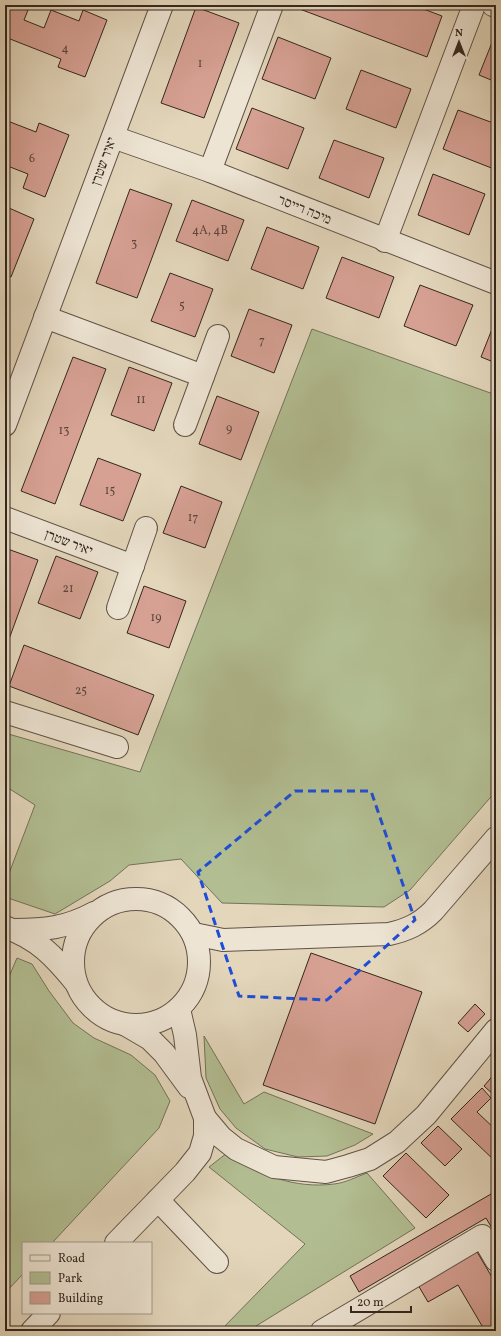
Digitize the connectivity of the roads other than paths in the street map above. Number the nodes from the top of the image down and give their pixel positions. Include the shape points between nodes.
1 (162, 5) edge
2 (272, 5) edge
3 (483, 6) edge
4 (496, 6) edge
5 (113, 137) junction
6 (210, 171) junction
7 (385, 240) junction
8 (496, 283) edge
9 (45, 317) junction
10 (218, 336) dead end
11 (203, 376) junction
12 (5, 425) edge
13 (185, 425) dead end
14 (5, 518) edge
15 (146, 528) dead end
16 (133, 566) junction
17 (118, 608) dead end
18 (5, 712) edge
19 (117, 747) dead end
20 (496, 838) edge
21 (96, 912) junction
22 (9, 928) edge
23 (194, 934) junction
24 (76, 982) junction
25 (179, 1009) junction
26 (126, 1024) junction
27 (496, 1030) edge
28 (201, 1108) junction
29 (158, 1200) junction
30 (117, 1242) edge
31 (496, 1260) edge
32 (217, 1262) dead end
33 (48, 1314) edge
34 (32, 1331) edge
35 (322, 1331) edge

1 - 5 street, יאיר שטרן
2 - 6 street
3 - 4 street
3 - 7 street
5 - 6 street, מיכה רייסר
5 - 9 street, יאיר שטרן
6 - 7 street, מיכה רייסר
7 - 8 street, מיכה רייסר
9 - 11 street
9 - 12 street, יאיר שטרן
10 - 11 street
11 - 13 street
14 - 16 street, יאיר שטרן
15 - 16 street
16 - 17 street
18 - 19 street
20 - 23 street via 433,911 422,922 408,930 389,934 223,940
21 - 22 street via 63,927 41,930
21 - 23 street via 120,900 135,898 157,902 164,904 186,923
21 - 24 street via 78,936 73,951 73,973
22 - 24 street via 40,944
23 - 25 street via 200,967 194,989
24 - 26 street via 87,1002 104,1017
25 - 26 street via 155,1022
25 - 28 street via 190,1078
26 - 28 street via 150,1039 164,1053
27 - 28 street via 426,1115 397,1142 370,1158 326,1172 274,1167 236,1149 221,1137
28 - 29 street via 205,1136 200,1153
29 - 30 street
29 - 32 street
31 - 35 street via 482,1236
33 - 34 street

